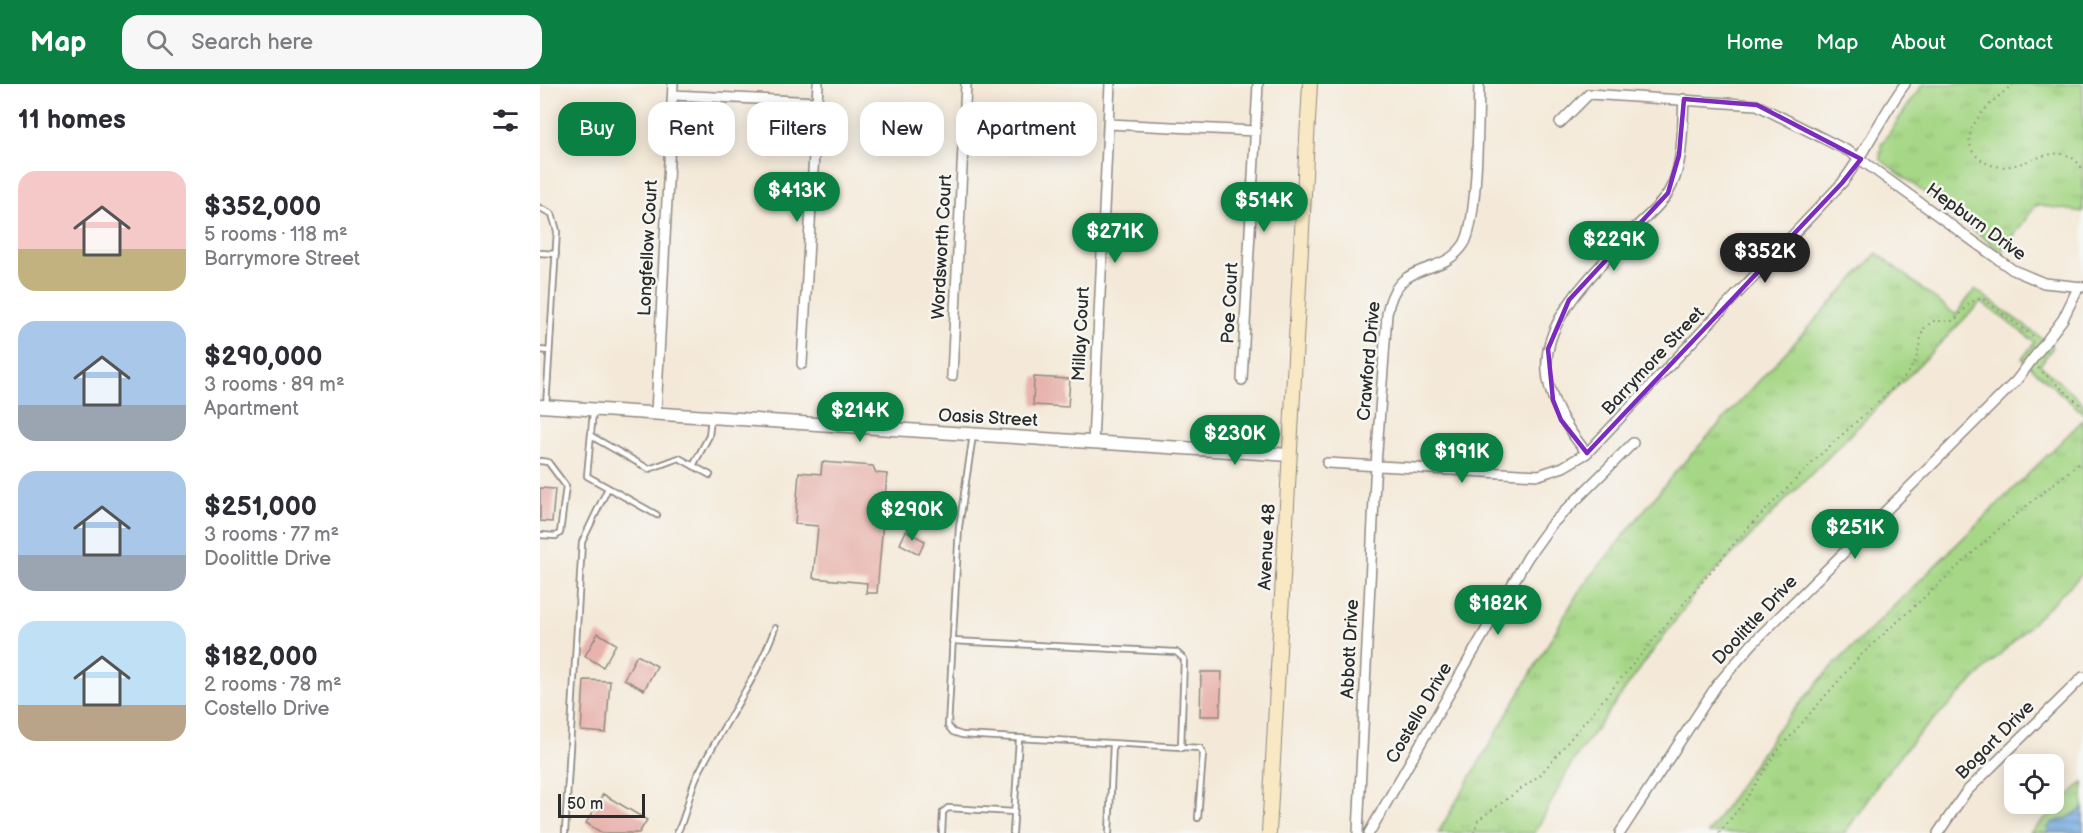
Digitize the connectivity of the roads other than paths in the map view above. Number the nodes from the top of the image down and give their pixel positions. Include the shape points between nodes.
1 (673, 84) edge
2 (818, 84) edge
3 (966, 84) edge
4 (1110, 84) edge
5 (1258, 84) edge
6 (1310, 84) edge
7 (1479, 84) edge
8 (1905, 84) edge
9 (673, 95) junction
10 (1684, 99) junction
11 (817, 102) joint
12 (1560, 123) dead end
13 (1108, 124) junction
14 (1256, 131) junction
15 (814, 156) edge
16 (1861, 159) junction
17 (540, 208) edge
18 (540, 253) edge
19 (556, 254) junction
20 (2081, 287) edge
21 (540, 350) edge
22 (549, 351) junction
23 (802, 364) dead end
24 (952, 376) dead end
25 (1242, 380) dead end
26 (543, 406) edge
27 (593, 409) junction
28 (656, 413) junction
29 (711, 417) junction
30 (973, 435) junction
31 (591, 436) junction
32 (1093, 442) junction
33 (1633, 443) dead end
34 (1587, 453) junction
35 (1290, 455) junction
36 (540, 461) edge
37 (1327, 463) dead end
38 (693, 466) junction
39 (1376, 466) junction
40 (710, 475) dead end
41 (608, 488) junction
42 (657, 515) dead end
43 (540, 534) edge
44 (775, 628) dead end
45 (952, 641) junction
46 (2083, 677) edge
47 (1019, 739) junction
48 (1113, 744) junction
49 (1181, 748) junction
50 (1014, 812) junction
51 (1198, 818) dead end
52 (565, 833) edge
53 (677, 833) edge
54 (942, 833) edge
55 (1013, 833) edge
56 (1109, 833) edge
57 (1269, 833) edge
58 (1358, 833) edge
59 (1369, 833) edge
60 (1620, 833) edge
61 (1938, 833) edge

1 - 9 street, Longfellow Court
2 - 11 street
3 - 24 street, Wordsworth Court
4 - 13 street, Millay Court
5 - 14 street, Poe Court
6 - 35 main road, Avenue 48
7 - 39 street, Crawford Drive via 1470,232 1455,255 1409,275 1389,301
8 - 16 street, Barrymore Street via 1879,121
9 - 11 street
9 - 28 street, Longfellow Court
10 - 12 street, Hepburn Drive via 1589,94
10 - 16 street, Hepburn Drive via 1757,105
10 - 34 street via 1679,155 1668,193 1569,300 1548,349 1553,400 1561,420
13 - 14 street
13 - 32 street, Millay Court
14 - 25 street, Poe Court
15 - 23 street
16 - 20 street, Hepburn Drive via 2013,270 2044,283
16 - 34 street, Barrymore Street
17 - 19 lane via 552,214 556,222
18 - 19 lane
19 - 22 lane
20 - 60 street, Doolittle Drive via 2063,319 2016,381 1753,643 1718,686
21 - 22 lane
22 - 26 lane
26 - 27 street, Oasis Street
27 - 28 street, Oasis Street
27 - 31 lane
28 - 29 street, Oasis Street
29 - 30 street, Oasis Street
29 - 38 lane via 709,436
30 - 32 street, Oasis Street
30 - 45 lane via 960,527
31 - 38 lane via 650,469 679,458
31 - 41 lane via 587,476
32 - 35 street, Oasis Street
33 - 59 street, Costello Drive via 1551,525 1528,557
34 - 39 street, Barrymore Street via 1563,467 1539,474
35 - 57 main road, Avenue 48
36 - 43 lane via 548,462 566,486 560,533
37 - 39 street, Barrymore Street
38 - 40 lane
39 - 58 street, Abbott Drive
41 - 42 lane
41 - 52 lane via 582,542
44 - 53 lane via 746,693 698,775
45 - 47 lane via 948,726 952,732
45 - 49 lane via 1176,652 1184,659
46 - 61 street, Bogart Drive via 1966,792
47 - 48 lane
47 - 50 lane
48 - 49 lane
48 - 56 lane
49 - 51 lane via 1200,748 1203,754
50 - 54 lane via 948,808 943,812
50 - 55 lane

